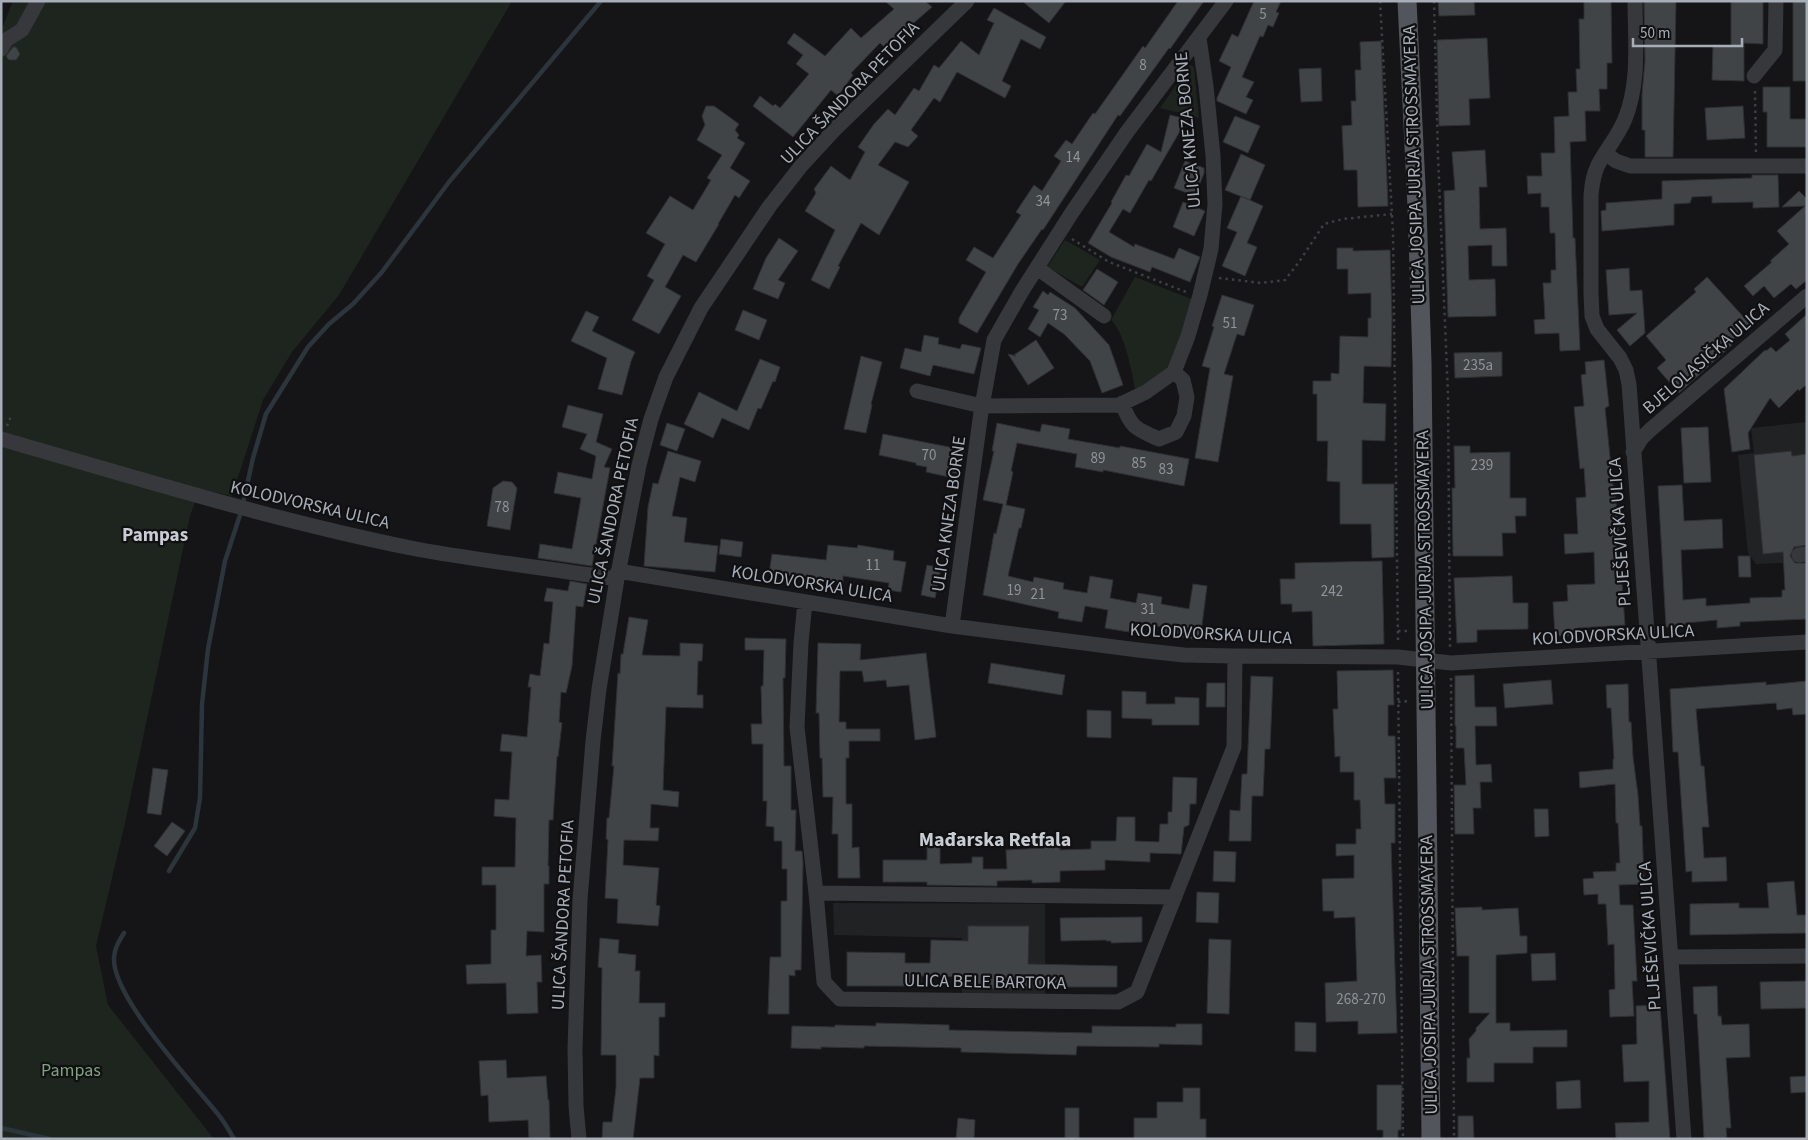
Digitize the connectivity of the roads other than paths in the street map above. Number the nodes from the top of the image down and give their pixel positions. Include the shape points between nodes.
1 (38, 1) edge
2 (967, 1) edge
3 (1226, 1) edge
4 (1407, 1) edge
5 (1635, 1) edge
6 (1776, 1) edge
7 (1199, 38) junction
8 (1, 49) edge
9 (1754, 76) road end
10 (1605, 153) junction
11 (1807, 166) edge
12 (1037, 268) junction
13 (1807, 296) edge
14 (1104, 316) dead end
15 (1174, 372) junction
16 (917, 391) dead end
17 (1122, 403) junction
18 (982, 406) junction
19 (1, 439) edge
20 (1633, 452) junction
21 (618, 575) junction
22 (806, 602) junction
23 (952, 626) junction
24 (1807, 642) edge
25 (1648, 652) junction
26 (1235, 656) junction
27 (1426, 660) junction
28 (816, 892) junction
29 (1175, 896) junction
30 (1807, 956) edge
31 (1671, 957) junction
32 (580, 1139) edge
33 (1431, 1139) edge
34 (1684, 1139) edge

1 - 8 street via 22,30 6,40
2 - 21 street, ULICA ŠANDORA PETOFIA via 801,166 769,207 701,308 666,377 650,419
3 - 7 street, ULICA KNEZA BORNE
4 - 27 main road, ULICA JOSIPA JURJA STROSSMAYERA via 1422,362
5 - 10 street, PLJEŠEVIČKA ULICA via 1633,95 1624,121
6 - 9 street via 1776,50
7 - 12 street, ULICA KNEZA BORNE via 1127,132
7 - 15 street, ULICA KNEZA BORNE via 1216,204 1211,249 1200,297
10 - 11 street via 1630,166
10 - 20 street, PLJEŠEVIČKA ULICA via 1592,179 1592,316 1597,329 1626,370
12 - 14 street
12 - 18 street, ULICA KNEZA BORNE via 994,340
13 - 20 street, BJELOLASIČKA ULICA via 1650,430
15 - 17 street via 1146,392
15 - 17 street via 1184,380 1186,397 1184,416 1176,432 1159,439 1137,430
16 - 18 street
17 - 18 street
18 - 23 street, ULICA KNEZA BORNE
19 - 21 street, KOLODVORSKA ULICA via 239,508 410,548 498,563
20 - 25 street, PLJEŠEVIČKA ULICA
21 - 22 street, KOLODVORSKA ULICA
21 - 32 street, ULICA ŠANDORA PETOFIA via 598,697 580,900 575,1048
22 - 23 street, KOLODVORSKA ULICA
22 - 28 street, ULICA BELE BARTOKA via 796,727
23 - 26 street, KOLODVORSKA ULICA via 1184,655
24 - 25 street, KOLODVORSKA ULICA
25 - 27 street, KOLODVORSKA ULICA via 1451,662
25 - 31 street, PLJEŠEVIČKA ULICA
26 - 27 street, KOLODVORSKA ULICA
26 - 29 street, ULICA BELE BARTOKA via 1234,747
27 - 33 main road, ULICA JOSIPA JURJA STROSSMAYERA
28 - 29 street
28 - 29 street, ULICA BELE BARTOKA via 824,982 840,999 1118,1002 1137,992
30 - 31 street
31 - 34 street, PLJEŠEVIČKA ULICA

